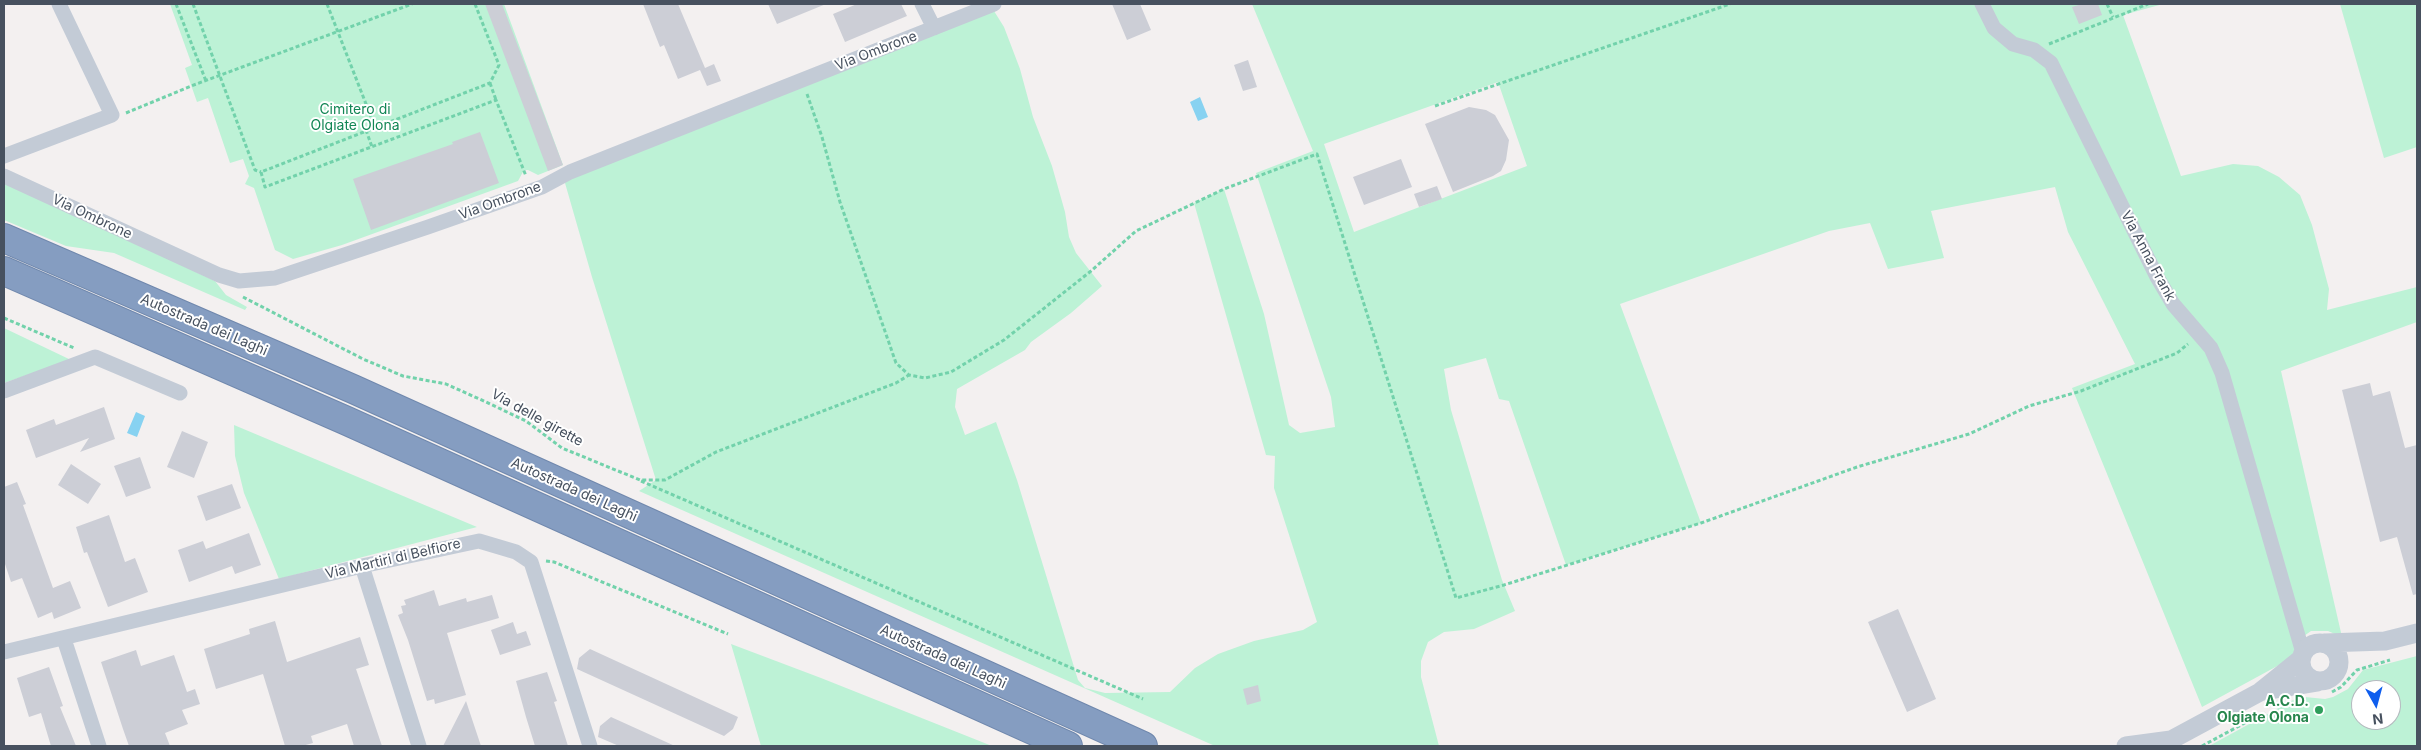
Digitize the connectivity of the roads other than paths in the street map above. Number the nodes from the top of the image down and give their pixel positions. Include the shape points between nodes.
1 (59, 4) edge
2 (922, 4) edge
3 (994, 4) edge
4 (1982, 4) edge
5 (934, 28) junction
6 (4, 156) edge
7 (4, 176) edge
8 (4, 238) edge
9 (4, 271) edge
10 (4, 391) edge
11 (180, 394) dead end
12 (362, 566) junction
13 (2417, 633) edge
14 (64, 639) junction
15 (2385, 641) junction
16 (2325, 643) junction
17 (4, 652) edge
18 (2302, 656) junction
19 (2338, 670) junction
20 (2318, 682) junction
21 (2260, 692) junction
22 (2168, 743) edge
23 (99, 746) edge
24 (419, 746) edge
25 (590, 746) edge
26 (1068, 746) edge
27 (1143, 746) edge
28 (2116, 746) edge
29 (2126, 746) edge

1 - 6 street via 112,115
2 - 5 street
3 - 5 street, Via Ombrone
4 - 18 street, Via Anna Frank via 1994,28 2014,44 2034,50 2051,63 2157,277 2173,304 2211,348 2222,373
5 - 7 street, Via Ombrone via 531,190 290,274 245,281 218,276
8 - 27 highway, Autostrada dei Laghi via 353,389
9 - 26 highway via 356,425
10 - 11 street via 95,357
12 - 14 street, Via Martiri di Belfiore
12 - 24 street
12 - 25 street, Via Martiri di Belfiore via 471,541 486,542 531,562
13 - 15 street
14 - 17 street, Via Martiri di Belfiore
14 - 23 street
15 - 16 street
15 - 19 street via 2355,654
16 - 18 street via 2312,645
16 - 19 street via 2336,650 2340,663
18 - 20 street via 2303,671
18 - 21 street
19 - 20 street via 2330,680
20 - 21 street
21 - 22 street
22 - 29 street
28 - 29 street

